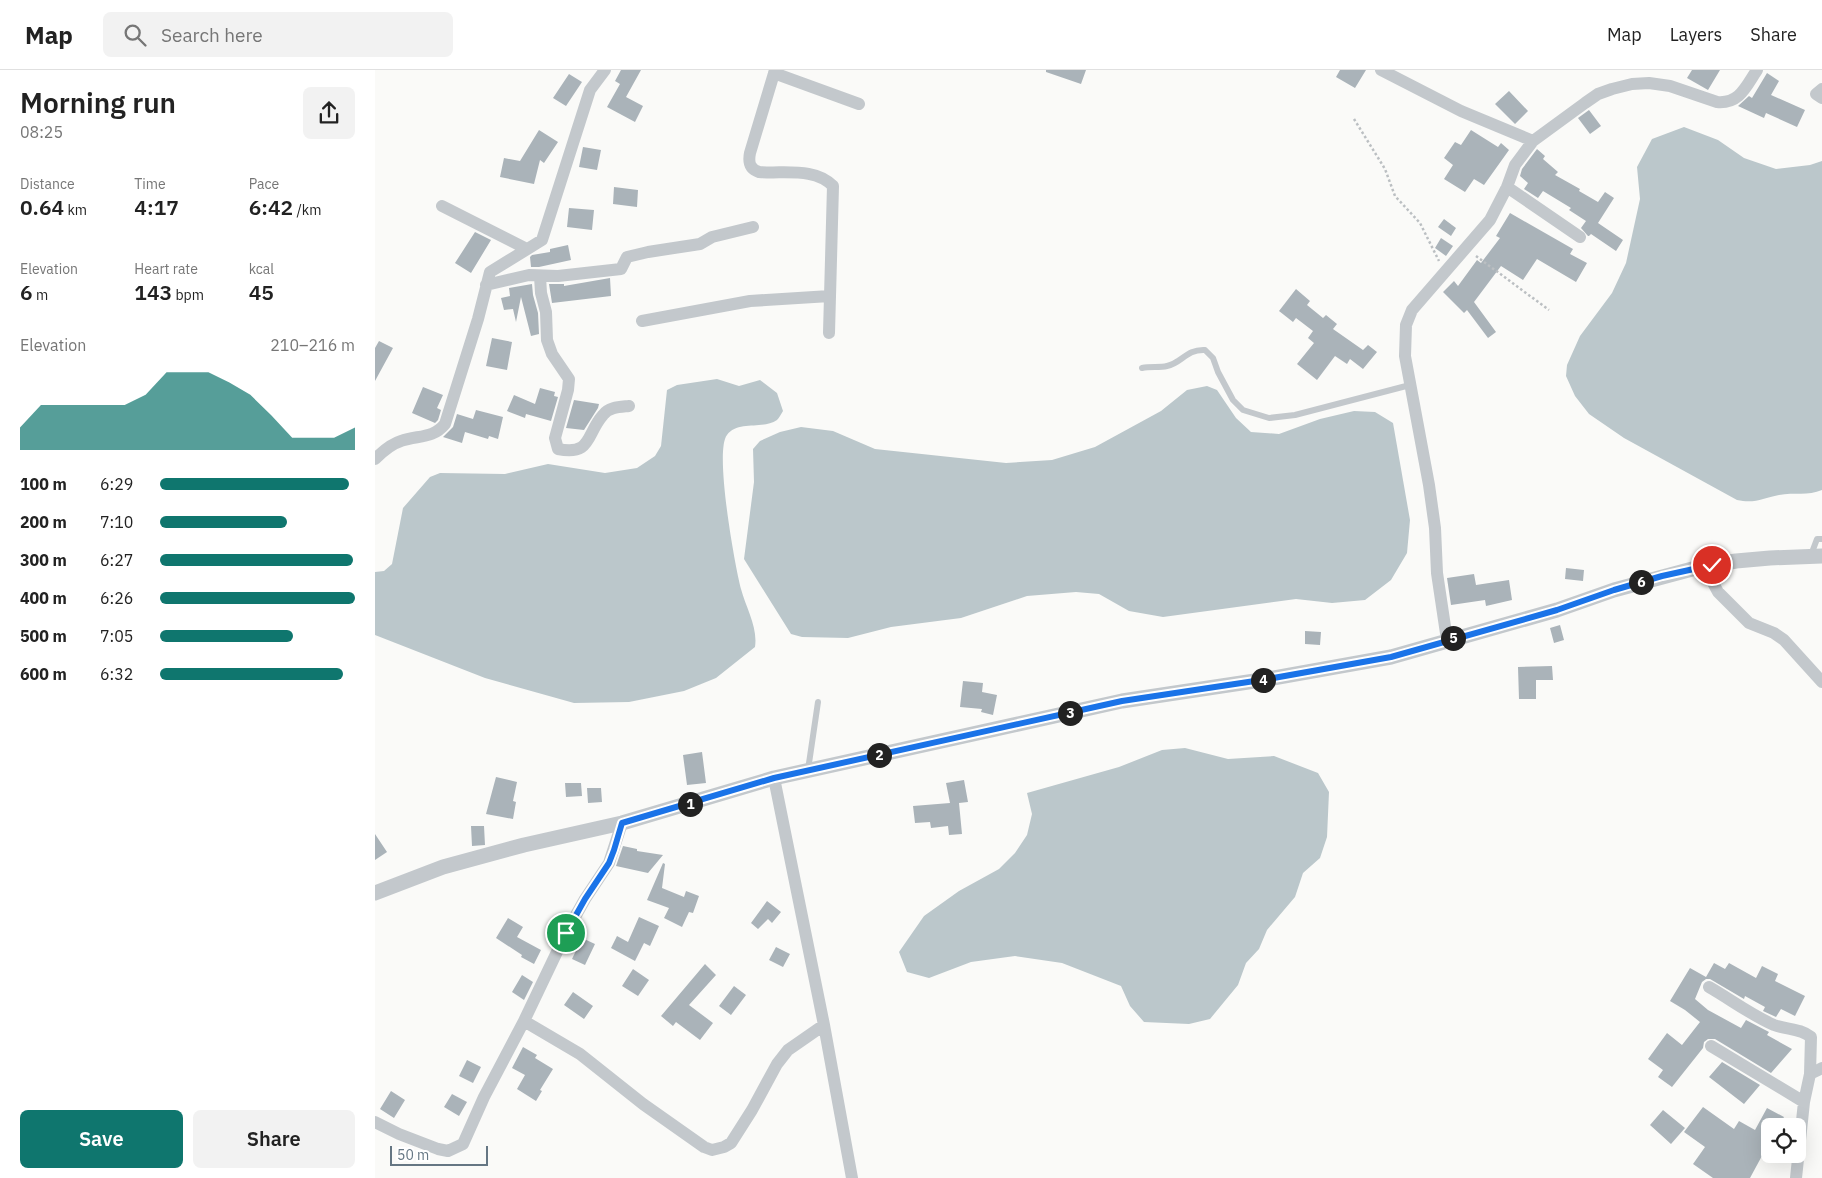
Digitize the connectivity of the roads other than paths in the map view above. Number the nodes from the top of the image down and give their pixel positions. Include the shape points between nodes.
1 (605, 70) edge
2 (1381, 70) edge
3 (1757, 70) edge
4 (775, 71) edge
5 (1822, 89) edge
6 (1822, 98) edge
7 (859, 104) dead end
8 (1533, 141) junction
9 (1507, 187) junction
10 (442, 206) dead end
11 (753, 227) dead end
12 (1580, 237) dead end
13 (527, 249) junction
14 (540, 276) junction
15 (486, 285) junction
16 (830, 296) junction
17 (643, 321) dead end
18 (829, 333) dead end
19 (1142, 368) dead end
20 (1410, 385) junction
21 (629, 406) dead end
22 (375, 458) edge
23 (1822, 539) edge
24 (1816, 556) edge
25 (1712, 565) junction
26 (1447, 640) junction
27 (1822, 682) edge
28 (818, 702) dead end
29 (808, 771) junction
30 (774, 778) junction
31 (622, 823) junction
32 (375, 893) edge
33 (1709, 987) dead end
34 (524, 1021) junction
35 (824, 1025) junction
36 (1711, 1046) dead end
37 (1816, 1071) edge
38 (1804, 1102) junction
39 (375, 1122) edge
40 (852, 1178) edge
41 (1796, 1178) edge

1 - 13 street via 590,90 542,240
2 - 8 street via 1461,111
3 - 8 street via 1739,96 1725,102 1649,83 1612,89 1598,94
4 - 7 street
4 - 16 street via 750,153 750,165 759,172 805,173 829,181 833,186
5 - 6 street via 1817,94
8 - 9 street via 1515,165
9 - 12 street
9 - 20 street via 1490,220 1412,310 1406,325 1405,356
10 - 13 street
11 - 14 street via 712,237 700,244 627,258 621,270
13 - 15 street via 489,272
14 - 15 street via 529,275
14 - 21 street via 547,340 552,354 569,379 555,438 558,449 571,452 585,446 603,414 615,407
15 - 22 street via 445,424 434,434 402,440
16 - 17 street via 750,302
16 - 18 street
19 - 20 lane via 1169,366 1193,351 1205,350 1213,358 1233,400 1243,410 1269,418 1295,415
20 - 26 street via 1429,485
23 - 24 lane via 1817,539
24 - 25 street via 1762,558
25 - 26 street via 1662,576 1557,610
25 - 27 street via 1712,581 1718,592 1749,623 1784,640
26 - 29 street via 1391,657 1122,701
28 - 29 lane
29 - 30 street
30 - 31 street
30 - 35 street
31 - 32 street via 488,854
31 - 34 street via 609,863 566,933
33 - 37 street via 1773,1025 1803,1031 1811,1037
34 - 35 street via 580,1054 643,1104 712,1150 731,1142 788,1050
34 - 39 street via 463,1144 448,1151 437,1149
35 - 40 street
36 - 38 street
37 - 38 street
38 - 41 street

